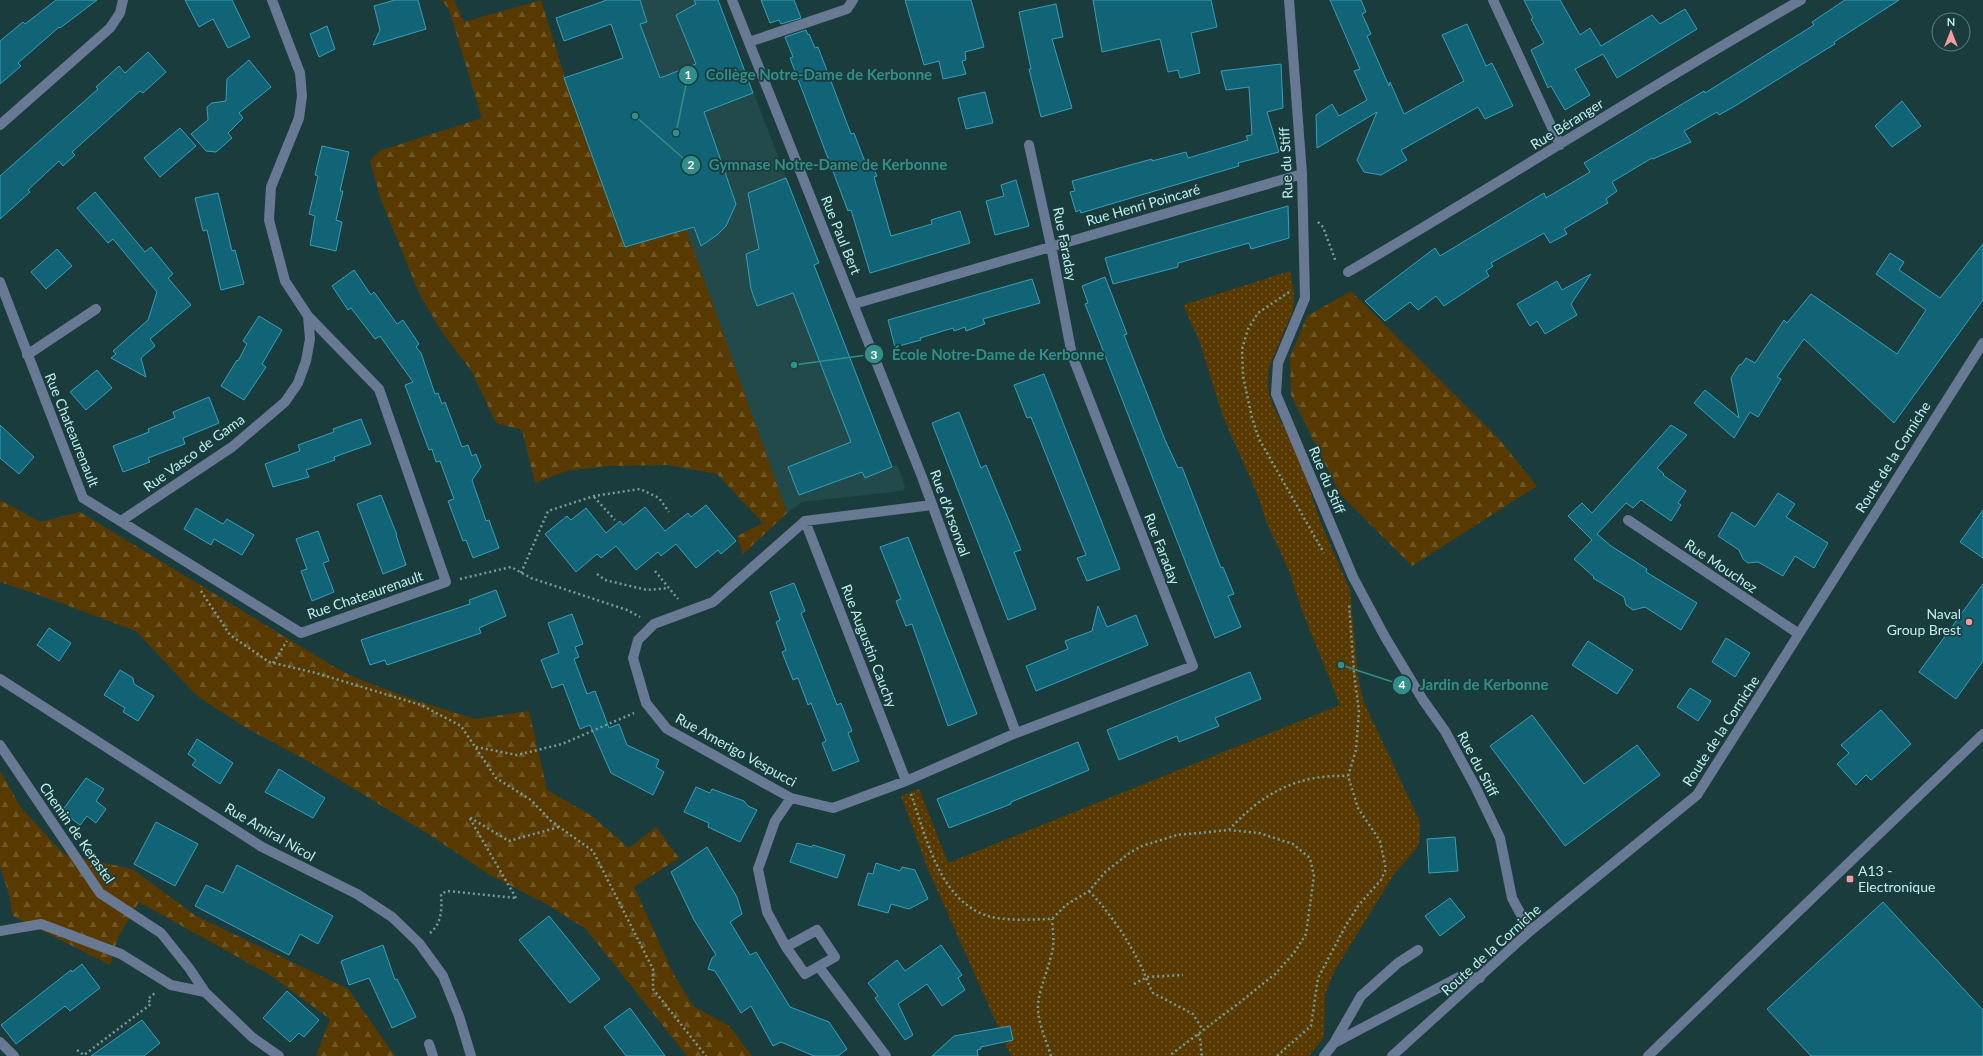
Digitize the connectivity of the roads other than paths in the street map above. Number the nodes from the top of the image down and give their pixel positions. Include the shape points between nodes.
1 (123, 0) edge
2 (272, 0) edge
3 (732, 0) edge
4 (853, 0) edge
5 (1289, 0) edge
6 (1493, 0) edge
7 (1801, 0) edge
8 (749, 42) junction
9 (0, 125) edge
10 (1029, 145) dead end
11 (1560, 145) junction
12 (1302, 174) junction
13 (1051, 246) junction
14 (1343, 270) road end
15 (0, 282) edge
16 (854, 304) junction
17 (96, 308) dead end
18 (308, 316) junction
19 (1983, 343) edge
20 (27, 355) junction
21 (932, 505) junction
22 (1628, 520) dead end
23 (805, 521) junction
24 (121, 522) junction
25 (1799, 634) junction
26 (0, 679) edge
27 (1016, 733) junction
28 (1983, 734) edge
29 (0, 746) edge
30 (906, 781) junction
31 (791, 798) junction
32 (0, 931) edge
33 (1530, 931) junction
34 (786, 947) junction
35 (1418, 950) dead end
36 (819, 967) junction
37 (1480, 978) junction
38 (205, 992) junction
39 (0, 1042) edge
40 (429, 1044) dead end
41 (1334, 1044) junction
42 (14, 1056) edge
43 (279, 1056) edge
44 (433, 1056) edge
45 (471, 1056) edge
46 (886, 1056) edge
47 (1324, 1056) edge
48 (1392, 1056) edge
49 (1648, 1056) edge

1 - 9 street via 120,13 110,28
2 - 18 street, Rue Vasco de Gama via 300,73 302,96 299,118 271,187 269,220 285,281
3 - 8 street, Rue Paul Bert
4 - 8 street via 847,9
5 - 12 street, Rue du Stiff
6 - 11 street
7 - 11 street, Rue Béranger via 1704,55
8 - 16 street, Rue Paul Bert
10 - 13 street, Rue Faraday
11 - 14 street, Rue Béranger
12 - 13 street, Rue Henri Poincaré
12 - 33 street, Rue du Stiff via 1305,298 1278,362 1276,394 1353,576 1385,637 1423,700 1445,730 1500,838 1512,898
13 - 16 street, Rue Henri Poincaré
13 - 27 street, Rue Faraday via 1072,355 1193,666
15 - 20 street, Rue Chateaurenault
16 - 21 street, Rue d'Arsonval
17 - 20 street
18 - 24 street, Rue Vasco de Gama via 310,339 306,362 298,383 285,402 232,447
18 - 24 street, Rue Chateaurenault via 379,389 446,582 301,633
19 - 25 street, Route de la Corniche
20 - 24 street, Rue Chateaurenault via 83,498
21 - 23 street
21 - 27 street, Rue d'Arsonval
22 - 25 street, Rue Mouchez
23 - 30 street, Rue Augustin Cauchy
23 - 31 street, Rue Amerigo Vespucci via 713,602 654,624 638,640 633,658 646,703 667,729
25 - 33 street, Route de la Corniche via 1697,795
26 - 45 street, Rue Amiral Nicol via 262,847 357,894 392,917 419,943 443,976
27 - 30 street, Rue Faraday
28 - 49 street
29 - 38 street, Chemin de Kerastel via 100,893 161,933
30 - 31 street, Rue Amerigo Vespucci via 833,808
31 - 34 street via 775,821 758,870 767,912
32 - 38 street via 41,924 121,954 171,984
33 - 37 street, Route de la Corniche
34 - 36 street via 805,974
34 - 36 street via 817,930 835,957
35 - 41 street via 1398,963 1361,996
36 - 46 street
37 - 41 street via 1461,976
37 - 48 street, Route de la Corniche
38 - 43 street, Chemin de Kerastel via 252,1037
39 - 42 street
40 - 44 street
41 - 47 street

